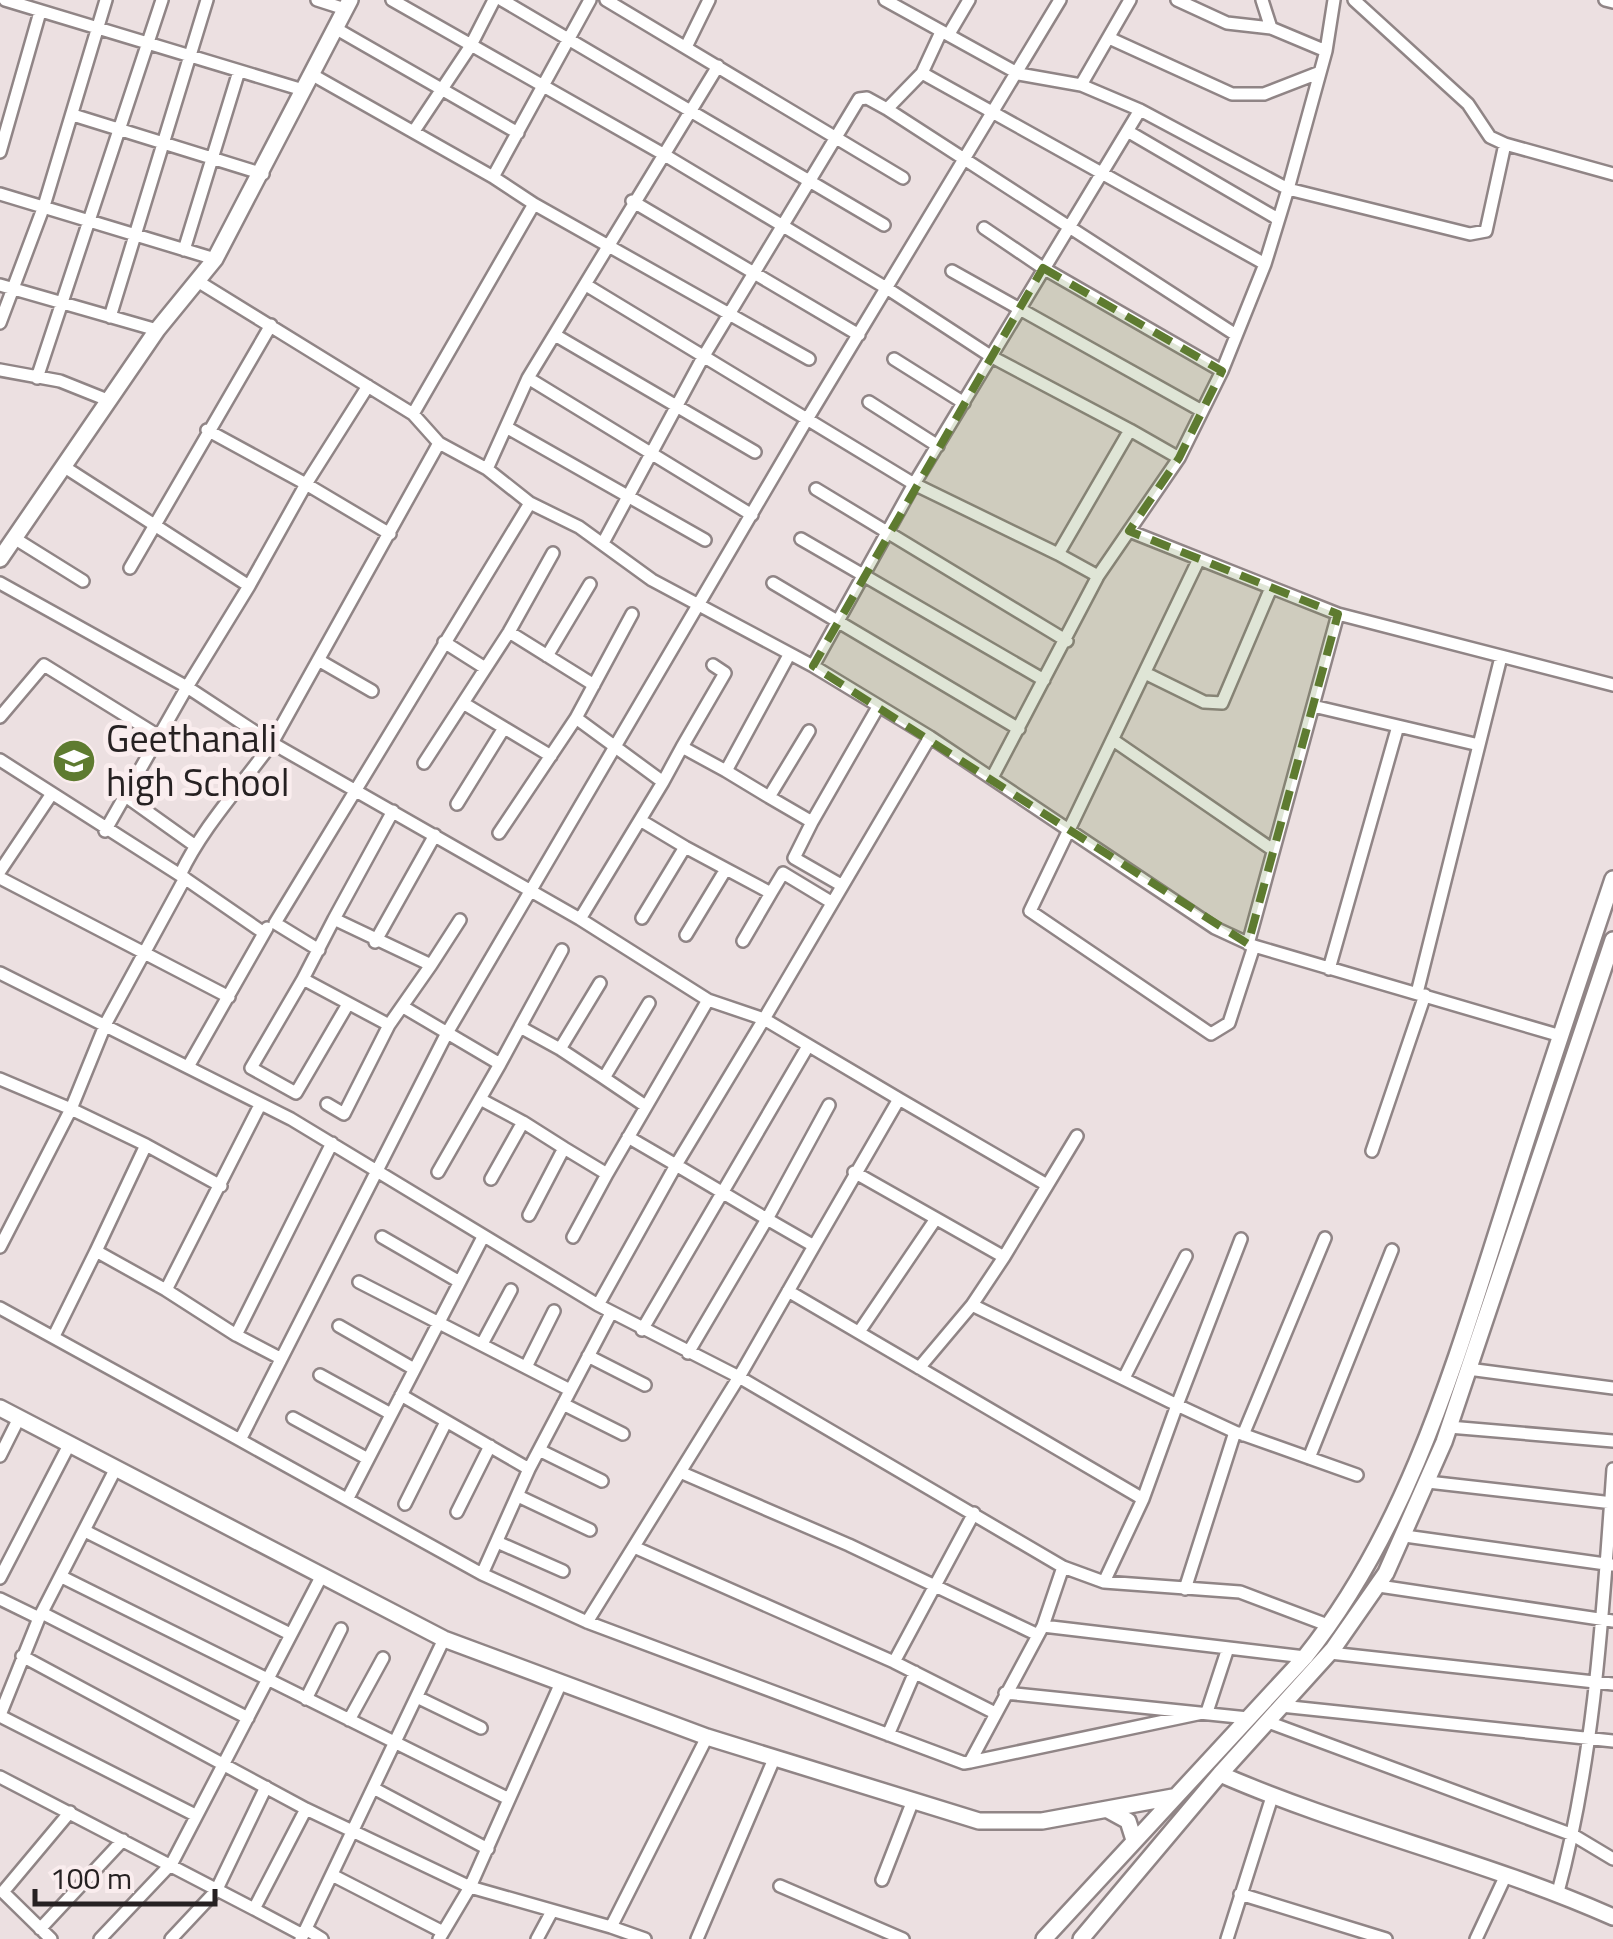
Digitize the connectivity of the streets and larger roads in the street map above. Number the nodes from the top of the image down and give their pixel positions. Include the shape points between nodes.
1 (4, 0) edge
2 (106, 0) edge
3 (162, 0) edge
4 (207, 0) edge
5 (320, 0) edge
6 (392, 0) edge
7 (494, 0) edge
8 (502, 0) edge
9 (590, 0) edge
10 (606, 0) edge
11 (709, 0) edge
12 (969, 0) edge
13 (1060, 0) edge
14 (1130, 0) edge
15 (1178, 0) edge
16 (1262, 0) edge
17 (1334, 0) edge
18 (1354, 0) edge
19 (1604, 0) edge
20 (892, 2) edge
21 (1613, 2) edge
22 (347, 5) edge
23 (40, 12) junction
24 (335, 28) junction
25 (1271, 28) junction
26 (98, 29) junction
27 (945, 33) junction
28 (572, 38) junction
29 (1109, 38) junction
30 (149, 45) junction
31 (470, 47) junction
32 (686, 47) junction
33 (1326, 52) junction
34 (191, 57) junction
35 (718, 66) junction
36 (239, 71) junction
37 (922, 73) junction
38 (1318, 73) junction
39 (311, 74) junction
40 (1019, 74) junction
41 (1082, 85) junction
42 (547, 86) junction
43 (442, 88) junction
44 (303, 90) junction
45 (6, 96) edge
46 (887, 109) junction
47 (690, 110) junction
48 (994, 110) junction
49 (1140, 110) junction
50 (73, 115) junction
51 (121, 130) junction
52 (414, 131) junction
53 (1129, 132) junction
54 (518, 133) junction
55 (837, 137) junction
56 (167, 142) junction
57 (1505, 144) junction
58 (0, 152) edge
59 (663, 154) junction
60 (214, 157) junction
61 (966, 160) junction
62 (1102, 172) junction
63 (263, 174) junction
64 (1613, 174) edge
65 (493, 177) junction
66 (903, 178) dead end
67 (810, 180) junction
68 (1288, 189) junction
69 (0, 194) edge
70 (632, 200) junction
71 (534, 204) junction
72 (44, 206) junction
73 (1278, 219) junction
74 (88, 224) junction
75 (1069, 224) junction
76 (884, 225) dead end
77 (782, 226) junction
78 (984, 228) dead end
79 (136, 237) junction
80 (609, 245) junction
81 (184, 250) junction
82 (215, 260) junction
83 (1265, 264) junction
84 (1043, 268) junction
85 (952, 271) dead end
86 (755, 272) junction
87 (199, 282) junction
88 (586, 286) junction
89 (6, 287) edge
90 (888, 289) junction
91 (62, 301) junction
92 (1018, 311) junction
93 (730, 313) junction
94 (110, 317) junction
95 (0, 323) edge
96 (271, 325) junction
97 (157, 330) junction
98 (555, 335) junction
99 (859, 335) junction
100 (1236, 335) junction
101 (992, 358) junction
102 (702, 359) junction
103 (809, 359) dead end
104 (894, 359) dead end
105 (0, 370) edge
106 (1222, 371) junction
107 (37, 378) junction
108 (528, 378) junction
109 (368, 386) junction
110 (110, 401) junction
111 (869, 402) dead end
112 (964, 403) junction
113 (676, 406) junction
114 (1202, 411) junction
115 (412, 414) junction
116 (806, 421) junction
117 (506, 427) junction
118 (207, 430) junction
119 (1130, 430) junction
120 (438, 443) junction
121 (938, 446) junction
122 (651, 450) junction
123 (755, 452) dead end
124 (1179, 458) junction
125 (63, 466) junction
126 (487, 469) junction
127 (306, 484) junction
128 (914, 484) junction
129 (816, 489) dead end
130 (628, 496) junction
131 (530, 503) junction
132 (752, 515) junction
133 (156, 526) junction
134 (1129, 531) junction
135 (888, 533) junction
136 (390, 534) junction
137 (14, 538) junction
138 (801, 539) dead end
139 (705, 540) dead end
140 (603, 543) junction
141 (554, 553) dead end
142 (1058, 554) junction
143 (1, 555) edge
144 (1198, 560) junction
145 (130, 568) dead end
146 (862, 576) junction
147 (1098, 576) junction
148 (83, 581) dead end
149 (0, 583) edge
150 (773, 583) dead end
151 (590, 584) dead end
152 (249, 586) junction
153 (1271, 588) junction
154 (697, 606) junction
155 (632, 614) dead end
156 (1338, 614) junction
157 (836, 620) junction
158 (509, 632) junction
159 (1067, 641) junction
160 (444, 642) junction
161 (789, 655) junction
162 (547, 656) junction
163 (1501, 658) junction
164 (320, 661) junction
165 (712, 665) dead end
166 (813, 666) junction
167 (485, 668) junction
168 (1145, 674) junction
169 (1044, 680) junction
170 (594, 685) junction
171 (1613, 686) edge
172 (187, 687) junction
173 (372, 691) dead end
174 (463, 703) junction
175 (1313, 706) junction
176 (878, 707) junction
177 (0, 717) edge
178 (576, 718) junction
179 (1398, 726) junction
180 (504, 728) junction
181 (1018, 729) junction
182 (809, 731) dead end
183 (157, 735) junction
184 (930, 736) junction
185 (1112, 740) junction
186 (272, 742) junction
187 (1478, 745) junction
188 (682, 746) junction
189 (618, 748) junction
190 (550, 756) junction
191 (0, 760) edge
192 (424, 763) dead end
193 (726, 771) junction
194 (992, 776) junction
195 (663, 782) junction
196 (354, 787) junction
197 (51, 795) junction
198 (124, 795) junction
199 (769, 797) junction
200 (457, 804) dead end
201 (393, 811) junction
202 (640, 820) junction
203 (812, 822) junction
204 (1070, 828) junction
205 (105, 831) junction
206 (500, 834) dead end
207 (435, 835) junction
208 (194, 845) junction
209 (686, 847) junction
210 (1273, 850) junction
211 (726, 869) junction
212 (0, 875) edge
213 (182, 876) junction
214 (1613, 878) edge
215 (841, 885) junction
216 (532, 889) junction
217 (772, 893) junction
218 (831, 902) junction
219 (642, 918) dead end
220 (334, 919) junction
221 (460, 920) dead end
222 (580, 920) junction
223 (274, 923) junction
224 (261, 931) junction
225 (686, 935) dead end
226 (1613, 940) edge
227 (744, 941) dead end
228 (376, 942) junction
229 (1251, 945) junction
230 (144, 949) junction
231 (319, 950) junction
232 (562, 950) dead end
233 (431, 965) junction
234 (1329, 969) junction
235 (0, 973) edge
236 (304, 979) junction
237 (600, 983) dead end
238 (1421, 994) junction
239 (229, 997) junction
240 (708, 1000) junction
241 (648, 1003) dead end
242 (348, 1004) junction
243 (405, 1008) junction
244 (764, 1018) junction
245 (106, 1024) junction
246 (389, 1025) junction
247 (520, 1026) junction
248 (447, 1033) junction
249 (1561, 1036) junction
250 (808, 1046) junction
251 (560, 1049) junction
252 (500, 1064) junction
253 (189, 1065) junction
254 (604, 1078) junction
255 (0, 1079) edge
256 (480, 1098) junction
257 (899, 1099) junction
258 (260, 1104) junction
259 (327, 1104) dead end
260 (644, 1105) junction
261 (830, 1105) dead end
262 (71, 1109) junction
263 (523, 1122) junction
264 (1077, 1136) dead end
265 (628, 1138) junction
266 (332, 1143) junction
267 (146, 1144) junction
268 (564, 1148) junction
269 (1372, 1151) dead end
270 (676, 1166) junction
271 (376, 1171) junction
272 (438, 1172) dead end
273 (854, 1172) junction
274 (606, 1174) junction
275 (491, 1179) dead end
276 (1048, 1185) junction
277 (221, 1186) junction
278 (722, 1192) junction
279 (529, 1215) dead end
280 (768, 1218) junction
281 (934, 1220) junction
282 (382, 1237) dead end
283 (483, 1237) junction
284 (573, 1237) dead end
285 (1324, 1238) dead end
286 (1241, 1239) dead end
287 (814, 1246) junction
288 (0, 1247) edge
289 (1392, 1250) dead end
290 (96, 1251) junction
291 (1186, 1256) dead end
292 (1004, 1257) junction
293 (458, 1281) junction
294 (359, 1282) dead end
295 (166, 1290) junction
296 (511, 1290) dead end
297 (788, 1292) junction
298 (598, 1305) junction
299 (972, 1305) junction
300 (0, 1308) edge
301 (554, 1310) dead end
302 (611, 1313) junction
303 (437, 1321) junction
304 (339, 1326) dead end
305 (642, 1330) junction
306 (859, 1332) junction
307 (236, 1334) junction
308 (54, 1336) junction
309 (482, 1344) junction
310 (688, 1353) junction
311 (588, 1356) junction
312 (280, 1358) junction
313 (526, 1367) junction
314 (920, 1368) junction
315 (414, 1369) junction
316 (1468, 1369) junction
317 (320, 1375) dead end
318 (738, 1377) junction
319 (1124, 1378) junction
320 (645, 1385) dead end
321 (1613, 1388) edge
322 (570, 1390) junction
323 (401, 1395) junction
324 (563, 1404) junction
325 (1177, 1404) junction
326 (0, 1408) edge
327 (391, 1414) junction
328 (18, 1418) junction
329 (292, 1418) dead end
330 (446, 1422) junction
331 (1449, 1427) junction
332 (1239, 1433) junction
333 (623, 1434) dead end
334 (240, 1440) junction
335 (1613, 1441) edge
336 (69, 1445) junction
337 (490, 1446) junction
338 (539, 1450) junction
339 (0, 1456) edge
340 (1309, 1458) junction
341 (368, 1459) junction
342 (528, 1469) junction
343 (1613, 1469) edge
344 (116, 1470) junction
345 (680, 1472) junction
346 (1357, 1475) dead end
347 (602, 1481) dead end
348 (1428, 1482) junction
349 (518, 1496) junction
350 (348, 1498) junction
351 (1144, 1499) junction
352 (1612, 1503) edge
353 (405, 1504) dead end
354 (457, 1512) dead end
355 (974, 1513) junction
356 (590, 1530) dead end
357 (86, 1531) junction
358 (1405, 1536) junction
359 (497, 1542) junction
360 (634, 1547) junction
361 (4, 1563) edge
362 (1608, 1565) edge
363 (1063, 1567) junction
364 (564, 1570) dead end
365 (482, 1574) junction
366 (321, 1576) junction
367 (62, 1577) junction
368 (0, 1578) edge
369 (1104, 1582) junction
370 (1378, 1586) junction
371 (932, 1589) junction
372 (1185, 1589) junction
373 (0, 1599) edge
374 (41, 1616) junction
375 (1599, 1620) junction
376 (1613, 1621) edge
377 (588, 1622) junction
378 (1330, 1626) junction
379 (341, 1628) dead end
380 (1040, 1630) junction
381 (290, 1634) junction
382 (444, 1639) junction
383 (1228, 1648) junction
384 (1330, 1653) junction
385 (22, 1656) junction
386 (1304, 1657) junction
387 (383, 1658) dead end
388 (894, 1662) junction
389 (915, 1672) junction
390 (270, 1678) junction
391 (1592, 1681) junction
392 (1613, 1684) edge
393 (560, 1685) junction
394 (1004, 1692) junction
395 (419, 1698) junction
396 (306, 1699) junction
397 (1282, 1706) junction
398 (1207, 1712) junction
399 (994, 1713) junction
400 (0, 1716) edge
401 (248, 1718) junction
402 (1248, 1718) junction
403 (349, 1720) junction
404 (1268, 1722) junction
405 (481, 1728) dead end
406 (888, 1735) junction
407 (707, 1737) junction
408 (1588, 1739) junction
409 (1613, 1741) edge
410 (396, 1745) junction
411 (774, 1758) junction
412 (970, 1762) junction
413 (224, 1763) junction
414 (1204, 1763) junction
415 (1220, 1774) junction
416 (0, 1778) edge
417 (266, 1788) junction
418 (375, 1788) junction
419 (1272, 1796) junction
420 (1172, 1798) junction
421 (509, 1799) junction
422 (912, 1804) junction
423 (306, 1809) junction
424 (1108, 1810) junction
425 (70, 1812) junction
426 (195, 1815) junction
427 (353, 1832) junction
428 (1573, 1835) junction
429 (123, 1840) junction
430 (1134, 1840) junction
431 (488, 1848) junction
432 (1613, 1859) edge
433 (172, 1864) junction
434 (332, 1875) junction
435 (1506, 1875) junction
436 (882, 1880) dead end
437 (470, 1886) junction
438 (780, 1886) dead end
439 (216, 1891) junction
440 (1, 1892) edge
441 (1558, 1892) junction
442 (1240, 1894) junction
443 (254, 1909) junction
444 (551, 1913) junction
445 (1613, 1917) edge
446 (611, 1927) junction
447 (40, 1929) junction
448 (303, 1935) edge
449 (441, 1936) edge
450 (51, 1939) edge
451 (100, 1939) edge
452 (171, 1939) edge
453 (322, 1939) edge
454 (537, 1939) edge
455 (645, 1939) edge
456 (698, 1939) edge
457 (903, 1939) edge
458 (1044, 1939) edge
459 (1082, 1939) edge
460 (1227, 1939) edge
461 (1386, 1939) edge
462 (1476, 1939) edge

1 - 23 street
2 - 26 street
3 - 30 street
4 - 34 street
5 - 22 street
6 - 31 street
7 - 31 street
8 - 28 street
9 - 28 street
10 - 32 street
11 - 32 street
12 - 27 street
13 - 40 street
14 - 29 street
15 - 25 street via 1228,23
16 - 25 street
17 - 33 street
18 - 57 street via 1468,104 1490,137
19 - 21 street
20 - 27 street
22 - 24 street
23 - 26 street
23 - 45 street
24 - 39 street
24 - 43 street
25 - 33 street
26 - 30 street
26 - 50 street
27 - 37 street
27 - 40 street
28 - 42 street
28 - 47 street
29 - 38 street via 1232,94 1264,94
29 - 41 street
30 - 34 street
30 - 51 street
31 - 42 street
31 - 43 street
32 - 35 street
33 - 38 street
34 - 36 street
34 - 56 street
35 - 47 street
35 - 55 street
36 - 44 street
36 - 60 street
37 - 46 street
37 - 48 street
38 - 68 street
39 - 44 street
39 - 52 street
40 - 41 street
40 - 48 street
41 - 49 street
42 - 54 street
42 - 59 street
43 - 52 street
43 - 54 street
44 - 63 street
45 - 58 street
46 - 55 street via 862,96
46 - 61 street
47 - 59 street
47 - 67 street
48 - 61 street
48 - 62 street
49 - 53 street
49 - 68 street
50 - 51 street
50 - 72 street
51 - 56 street
51 - 74 street
52 - 65 street
53 - 62 street
53 - 73 street
54 - 65 street
55 - 66 street
55 - 67 street
56 - 60 street
56 - 79 street
57 - 64 street
57 - 68 street via 1480,234
59 - 70 street
59 - 77 street
60 - 63 street
60 - 81 street
61 - 75 street
61 - 90 street
62 - 75 street
62 - 83 street
63 - 82 street
65 - 71 street
67 - 76 street
67 - 77 street
68 - 73 street
69 - 72 street
70 - 80 street
70 - 86 street
71 - 80 street
71 - 115 street
72 - 74 street
72 - 89 street
73 - 83 street
74 - 79 street
74 - 91 street
75 - 84 street
75 - 100 street
77 - 86 street
77 - 90 street
78 - 84 street
79 - 81 street
79 - 94 street
80 - 88 street
80 - 93 street
81 - 82 street
82 - 87 street
83 - 100 street
84 - 92 street
84 - 106 street
85 - 92 street
86 - 93 street
86 - 99 street
87 - 96 street
87 - 97 street
88 - 98 street
88 - 102 street
89 - 91 street
89 - 95 street
90 - 99 street
90 - 101 street
91 - 94 street
91 - 107 street
92 - 101 street
92 - 114 street
93 - 102 street
93 - 103 street
94 - 97 street
96 - 109 street
96 - 118 street
97 - 110 street
98 - 108 street
98 - 113 street
99 - 116 street
100 - 106 street
101 - 112 street
101 - 119 street
102 - 113 street
102 - 116 street
104 - 112 street
105 - 107 street
106 - 114 street
107 - 110 street
108 - 117 street
108 - 122 street
109 - 115 street
109 - 127 street
110 - 125 street
111 - 121 street
112 - 121 street
113 - 122 street
113 - 123 street
114 - 124 street
115 - 120 street
116 - 128 street
116 - 132 street
117 - 126 street
117 - 130 street
118 - 127 street
118 - 133 street
119 - 124 street
119 - 142 street
120 - 126 street
120 - 136 street
121 - 128 street
122 - 130 street
122 - 132 street
124 - 134 street
125 - 133 street
125 - 137 street
126 - 131 street
127 - 136 street
127 - 152 street
128 - 135 street
128 - 142 street
129 - 135 street
130 - 139 street
130 - 140 street
131 - 140 street
131 - 160 street
132 - 154 street
133 - 145 street
133 - 152 street
134 - 144 street
134 - 147 street
135 - 146 street
135 - 159 street
136 - 164 street
137 - 143 street
137 - 148 street
138 - 146 street
140 - 154 street
141 - 158 street
142 - 147 street
144 - 153 street
144 - 168 street
146 - 157 street
146 - 169 street
147 - 159 street
149 - 172 street
150 - 157 street
151 - 162 street
152 - 172 street
153 - 156 street
153 - 168 street via 1222,703 1204,702
154 - 161 street
154 - 189 street
155 - 170 street
156 - 163 street
156 - 175 street
157 - 166 street
157 - 181 street
158 - 162 street
158 - 167 street
159 - 169 street
160 - 167 street
160 - 196 street
161 - 166 street
161 - 193 street
162 - 170 street
163 - 171 street
163 - 187 street
164 - 173 street
164 - 186 street
165 - 188 street via 725,673
166 - 176 street
167 - 174 street
168 - 185 street
169 - 181 street
170 - 178 street
172 - 183 street
172 - 186 street
174 - 180 street
174 - 192 street
175 - 179 street
175 - 210 street
176 - 184 street
176 - 203 street
177 - 183 street via 44,665
178 - 189 street
178 - 190 street
179 - 187 street
179 - 234 street
180 - 190 street
180 - 200 street
181 - 194 street
182 - 199 street
183 - 198 street
184 - 194 street
184 - 215 street
185 - 204 street
185 - 210 street
186 - 196 street
186 - 208 street
187 - 238 street
188 - 193 street
188 - 195 street
189 - 195 street
189 - 216 street
190 - 206 street
191 - 197 street
193 - 199 street
194 - 204 street
195 - 202 street
196 - 201 street
196 - 223 street
197 - 205 street
197 - 212 street
198 - 205 street
198 - 208 street
199 - 203 street
201 - 207 street
201 - 220 street
202 - 209 street
202 - 222 street
203 - 215 street via 794,858
204 - 229 street via 1215,928
204 - 229 street via 1030,914 1208,1033 1228,1023
205 - 213 street
207 - 216 street
207 - 228 street
208 - 213 street
209 - 211 street
209 - 219 street
210 - 229 street
211 - 217 street
211 - 225 street
212 - 230 street
213 - 224 street
213 - 230 street
214 - 249 street
215 - 218 street
216 - 222 street
216 - 248 street
217 - 218 street via 784,873
217 - 227 street
218 - 244 street
220 - 228 street
220 - 231 street
221 - 233 street
222 - 240 street
223 - 224 street
223 - 231 street
224 - 239 street
226 - 316 street
228 - 233 street
229 - 234 street
230 - 239 street
230 - 245 street
231 - 236 street
232 - 247 street
233 - 243 street
234 - 238 street
235 - 245 street
236 - 242 street
236 - 242 street via 250,1068 296,1093
237 - 251 street
238 - 249 street
238 - 269 street
239 - 253 street
240 - 244 street
240 - 260 street
241 - 254 street
242 - 246 street
243 - 246 street
243 - 248 street
244 - 250 street
244 - 270 street
245 - 253 street
245 - 262 street
246 - 259 street via 344,1114
247 - 251 street
247 - 252 street
248 - 252 street
248 - 271 street
249 - 378 street via 1400,1504
250 - 257 street
250 - 278 street
251 - 254 street
252 - 256 street
253 - 258 street
254 - 260 street
255 - 262 street
256 - 263 street
256 - 272 street
257 - 273 street
257 - 276 street
258 - 266 street
258 - 277 street
260 - 265 street
261 - 280 street
262 - 267 street
262 - 288 street
263 - 268 street
263 - 275 street
264 - 276 street
265 - 270 street
265 - 274 street
266 - 271 street
266 - 307 street
267 - 277 street
267 - 290 street
268 - 274 street
268 - 279 street
270 - 278 street
270 - 298 street
271 - 283 street
271 - 312 street
273 - 281 street
273 - 287 street
274 - 284 street
276 - 292 street
277 - 295 street
278 - 280 street
278 - 305 street
280 - 287 street
280 - 310 street
281 - 292 street
281 - 306 street
282 - 293 street
283 - 293 street
283 - 298 street
285 - 332 street
286 - 325 street
287 - 297 street
289 - 340 street
290 - 295 street
290 - 308 street
291 - 319 street
292 - 299 street
293 - 303 street
294 - 303 street
295 - 307 street
296 - 309 street
297 - 306 street
297 - 318 street
298 - 302 street
299 - 314 street
299 - 319 street
300 - 308 street
301 - 313 street
302 - 305 street
302 - 311 street
303 - 309 street
303 - 315 street
304 - 315 street
305 - 310 street
306 - 314 street
307 - 312 street
308 - 334 street
309 - 313 street
310 - 318 street
311 - 320 street
311 - 322 street
312 - 334 street
313 - 322 street
314 - 351 street
315 - 323 street
316 - 321 street
316 - 331 street
317 - 327 street
318 - 345 street
318 - 355 street
319 - 325 street
322 - 324 street
323 - 327 street
323 - 330 street
324 - 333 street
324 - 338 street
325 - 332 street
325 - 351 street
326 - 328 street
327 - 341 street
328 - 336 street
328 - 339 street
329 - 341 street
330 - 337 street
330 - 353 street
331 - 335 street
331 - 348 street
332 - 340 street
332 - 372 street
334 - 350 street
336 - 344 street
336 - 361 street
337 - 342 street
337 - 354 street
338 - 342 street
338 - 347 street
340 - 346 street
341 - 350 street
342 - 349 street
343 - 352 street
344 - 357 street
344 - 366 street
345 - 360 street
345 - 371 street
348 - 352 street
348 - 358 street
349 - 356 street
349 - 359 street
350 - 365 street
351 - 369 street
352 - 362 street
355 - 363 street
355 - 371 street
357 - 367 street
357 - 381 street
358 - 362 street
358 - 370 street
359 - 364 street
359 - 365 street
360 - 377 street
360 - 388 street
361 - 368 street
362 - 375 street
363 - 369 street
363 - 380 street
365 - 377 street
366 - 381 street
366 - 382 street
367 - 374 street
367 - 390 street
369 - 372 street
370 - 375 street
370 - 384 street
371 - 380 street
371 - 388 street
372 - 378 street via 1240,1592
373 - 374 street
374 - 385 street
374 - 401 street
375 - 376 street
375 - 391 street
377 - 406 street
378 - 386 street
379 - 396 street
380 - 383 street
380 - 394 street
381 - 390 street
382 - 393 street
382 - 395 street
383 - 386 street
383 - 398 street
384 - 391 street
384 - 397 street
385 - 400 street
385 - 413 street
386 - 402 street
387 - 403 street
388 - 389 street
389 - 399 street
389 - 406 street
390 - 396 street
390 - 401 street
391 - 392 street
391 - 408 street
393 - 407 street
393 - 421 street
394 - 398 street
394 - 399 street
395 - 405 street
395 - 410 street
396 - 403 street
397 - 404 street
397 - 408 street
398 - 402 street
398 - 412 street
399 - 412 street
400 - 426 street
401 - 413 street
402 - 414 street
403 - 410 street
404 - 415 street
404 - 428 street
406 - 412 street
407 - 411 street
407 - 446 street
408 - 409 street
408 - 428 street
410 - 418 street
410 - 421 street
411 - 422 street
411 - 456 street
413 - 417 street
413 - 426 street
414 - 415 street
414 - 420 street
415 - 419 street
415 - 459 street
416 - 425 street
417 - 423 street
417 - 439 street
418 - 427 street
418 - 431 street
419 - 435 street
419 - 442 street
420 - 424 street
420 - 430 street
421 - 431 street
422 - 424 street via 1005,1823
422 - 436 street
423 - 427 street
423 - 443 street
424 - 430 street via 1128,1821
425 - 429 street
425 - 440 street
426 - 433 street
427 - 434 street
427 - 437 street
428 - 432 street
428 - 441 street
429 - 433 street
429 - 447 street
430 - 458 street
431 - 437 street
433 - 439 street
433 - 451 street
434 - 448 street
434 - 449 street
435 - 441 street
435 - 462 street
437 - 444 street
437 - 449 street
438 - 457 street
439 - 443 street
439 - 452 street
440 - 447 street
441 - 445 street
442 - 460 street
442 - 461 street
443 - 448 street
444 - 446 street
444 - 454 street
446 - 455 street
447 - 450 street
448 - 453 street

